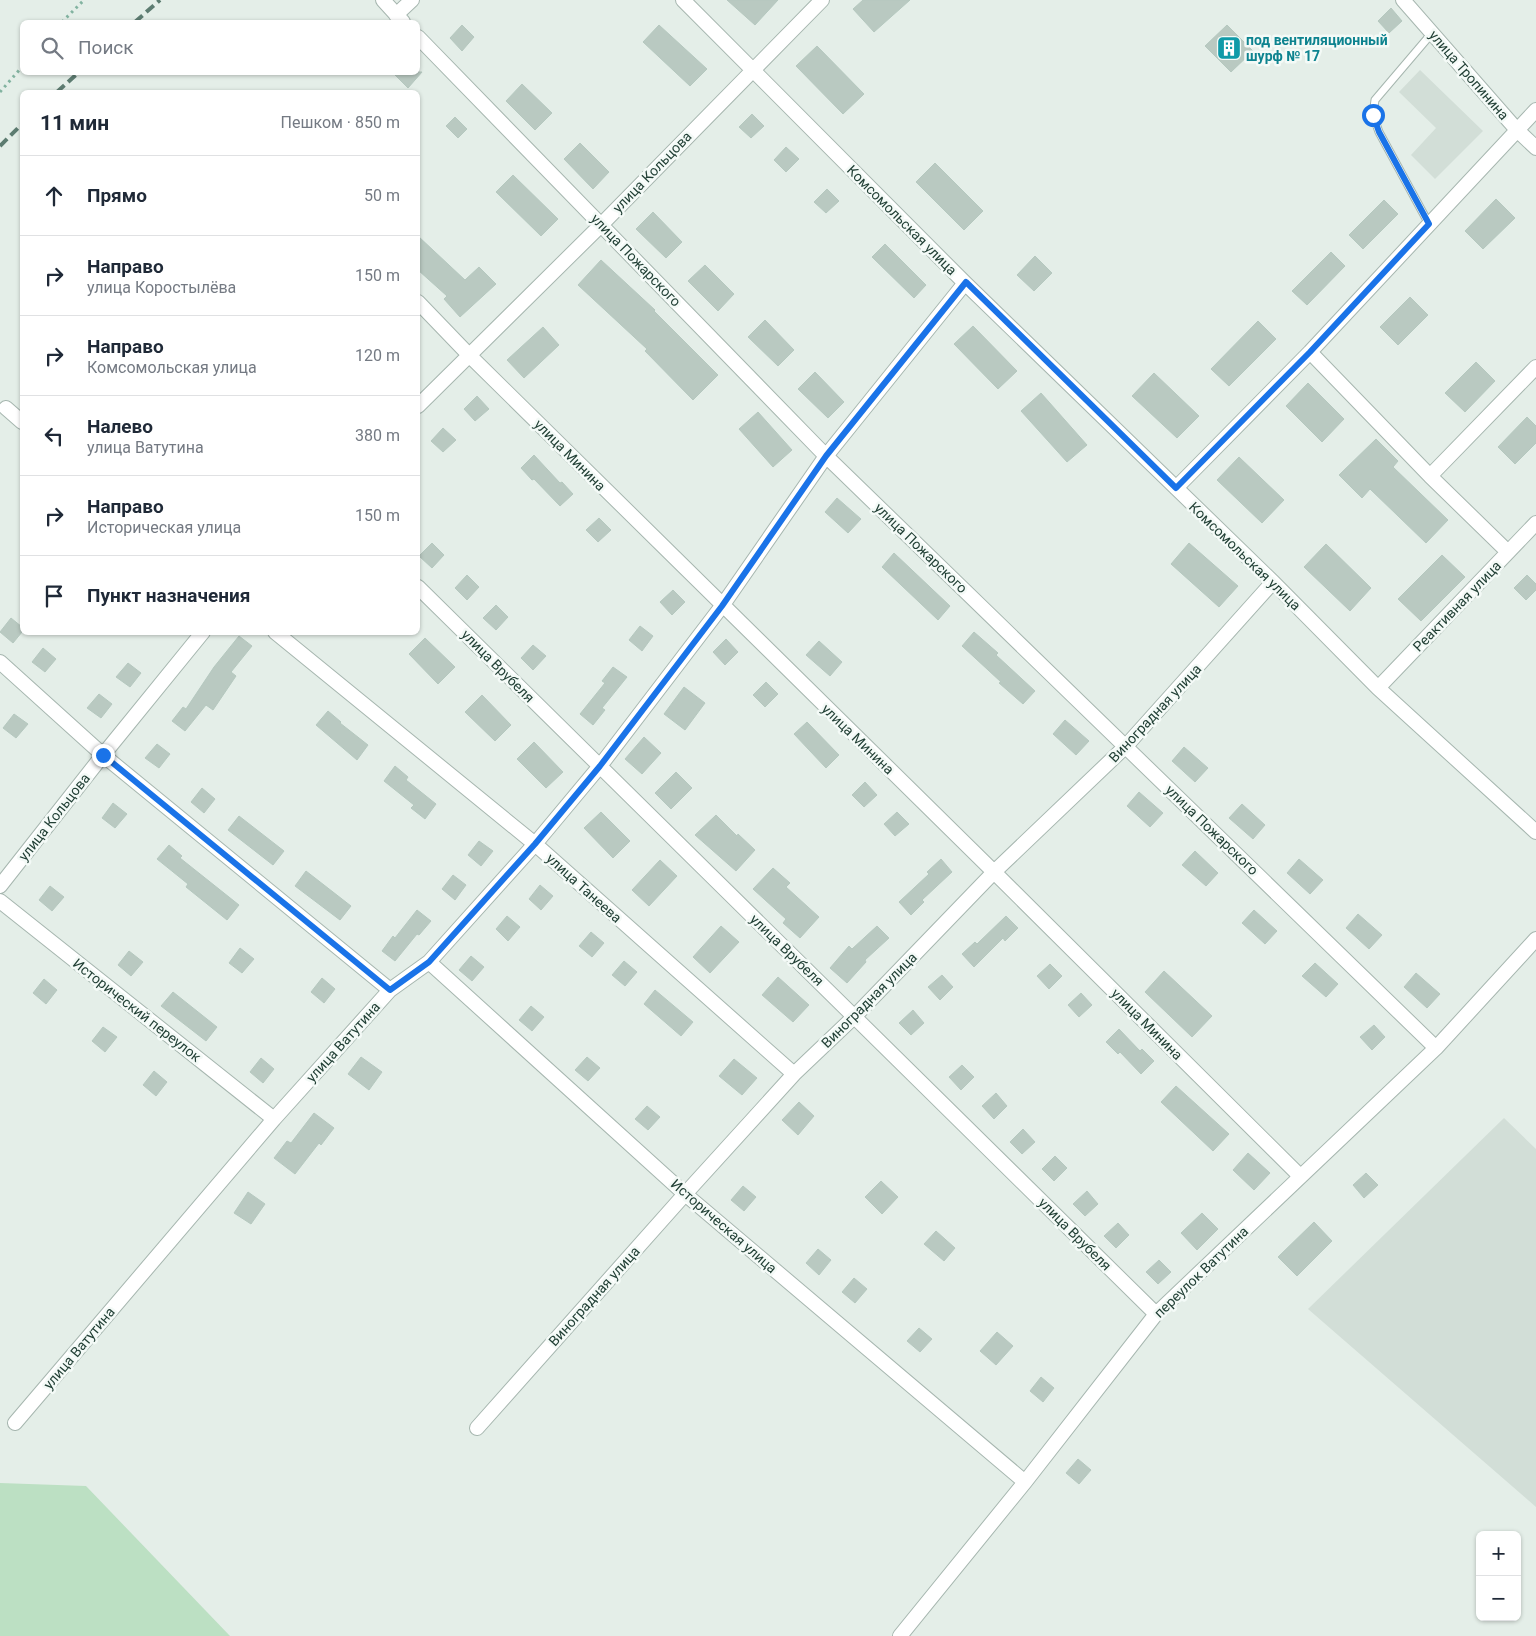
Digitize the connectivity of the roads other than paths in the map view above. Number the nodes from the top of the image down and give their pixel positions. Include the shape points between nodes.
1 (383, 0) edge
2 (412, 0) edge
3 (683, 0) edge
4 (822, 0) edge
5 (1403, 0) edge
6 (400, 19) edge
7 (1432, 33) junction
8 (420, 39) edge
9 (752, 70) junction
10 (1536, 110) edge
11 (1517, 130) junction
12 (1536, 148) edge
13 (601, 224) junction
14 (1429, 224) junction
15 (966, 282) junction
16 (420, 304) edge
17 (1310, 352) junction
18 (469, 355) junction
19 (1536, 367) edge
20 (420, 404) edge
21 (6, 408) dead end
22 (20, 420) edge
23 (826, 456) junction
24 (1430, 476) junction
25 (1176, 488) junction
26 (1536, 523) edge
27 (1508, 552) junction
28 (1273, 582) junction
29 (420, 589) edge
30 (722, 606) junction
31 (201, 635) edge
32 (279, 635) edge
33 (0, 662) edge
34 (1378, 688) junction
35 (1126, 746) junction
36 (103, 755) junction
37 (600, 766) junction
38 (1536, 832) edge
39 (535, 844) junction
40 (994, 872) junction
41 (0, 886) edge
42 (0, 901) edge
43 (1536, 938) edge
44 (429, 962) junction
45 (390, 990) junction
46 (855, 1016) junction
47 (1436, 1048) junction
48 (794, 1074) junction
49 (274, 1119) junction
50 (1300, 1176) junction
51 (685, 1194) junction
52 (1156, 1314) junction
53 (15, 1423) dead end
54 (477, 1428) dead end
55 (1025, 1482) junction
56 (900, 1636) edge

1 - 6 street
2 - 6 street
3 - 9 street, Комсомольская улица
4 - 9 street, улица Кольцова
5 - 7 street, улица Тропинина
7 - 11 street, улица Тропинина
7 - 14 lane via 1375,100 1373,115
8 - 13 street, улица Пожарского
9 - 13 street, улица Кольцова
9 - 15 street, Комсомольская улица
10 - 11 street
11 - 12 street, улица Тропинина
11 - 14 street
13 - 18 street, улица Кольцова
13 - 23 street, улица Пожарского
14 - 17 street
15 - 23 street, улица Ватутина
15 - 25 street, Комсомольская улица
16 - 18 street, улица Минина
17 - 24 street
17 - 25 street
18 - 20 street, улица Кольцова
18 - 30 street, улица Минина
19 - 24 street
21 - 22 street
23 - 30 street, улица Ватутина
23 - 35 street, улица Пожарского
24 - 27 street
25 - 28 street, Комсомольская улица
26 - 27 street, Реактивная улица
27 - 34 street, Реактивная улица
28 - 34 street, Комсомольская улица
28 - 35 street, Виноградная улица
29 - 37 street, улица Врубеля
30 - 37 street, улица Ватутина
30 - 40 street, улица Минина
31 - 36 street, улица Кольцова
32 - 39 street, улица Танеева
33 - 36 street
34 - 38 street, Комсомольская улица
35 - 40 street, Виноградная улица
35 - 47 street, улица Пожарского
36 - 41 street, улица Кольцова
36 - 45 street
37 - 39 street, улица Ватутина
37 - 46 street, улица Врубеля
39 - 44 street, улица Ватутина
39 - 48 street, улица Танеева
40 - 46 street, Виноградная улица
40 - 50 street, улица Минина
42 - 49 street, Исторический переулок
43 - 47 street, переулок Ватутина
44 - 45 street, улица Ватутина
44 - 51 street, Историческая улица
45 - 49 street, улица Ватутина
46 - 48 street, Виноградная улица
46 - 52 street, улица Врубеля
47 - 50 street, переулок Ватутина
48 - 51 street, Виноградная улица
49 - 53 street, улица Ватутина
50 - 52 street, переулок Ватутина
51 - 54 street, Виноградная улица
51 - 55 street, Историческая улица
52 - 55 street, переулок Ватутина
55 - 56 street, переулок Ватутина

